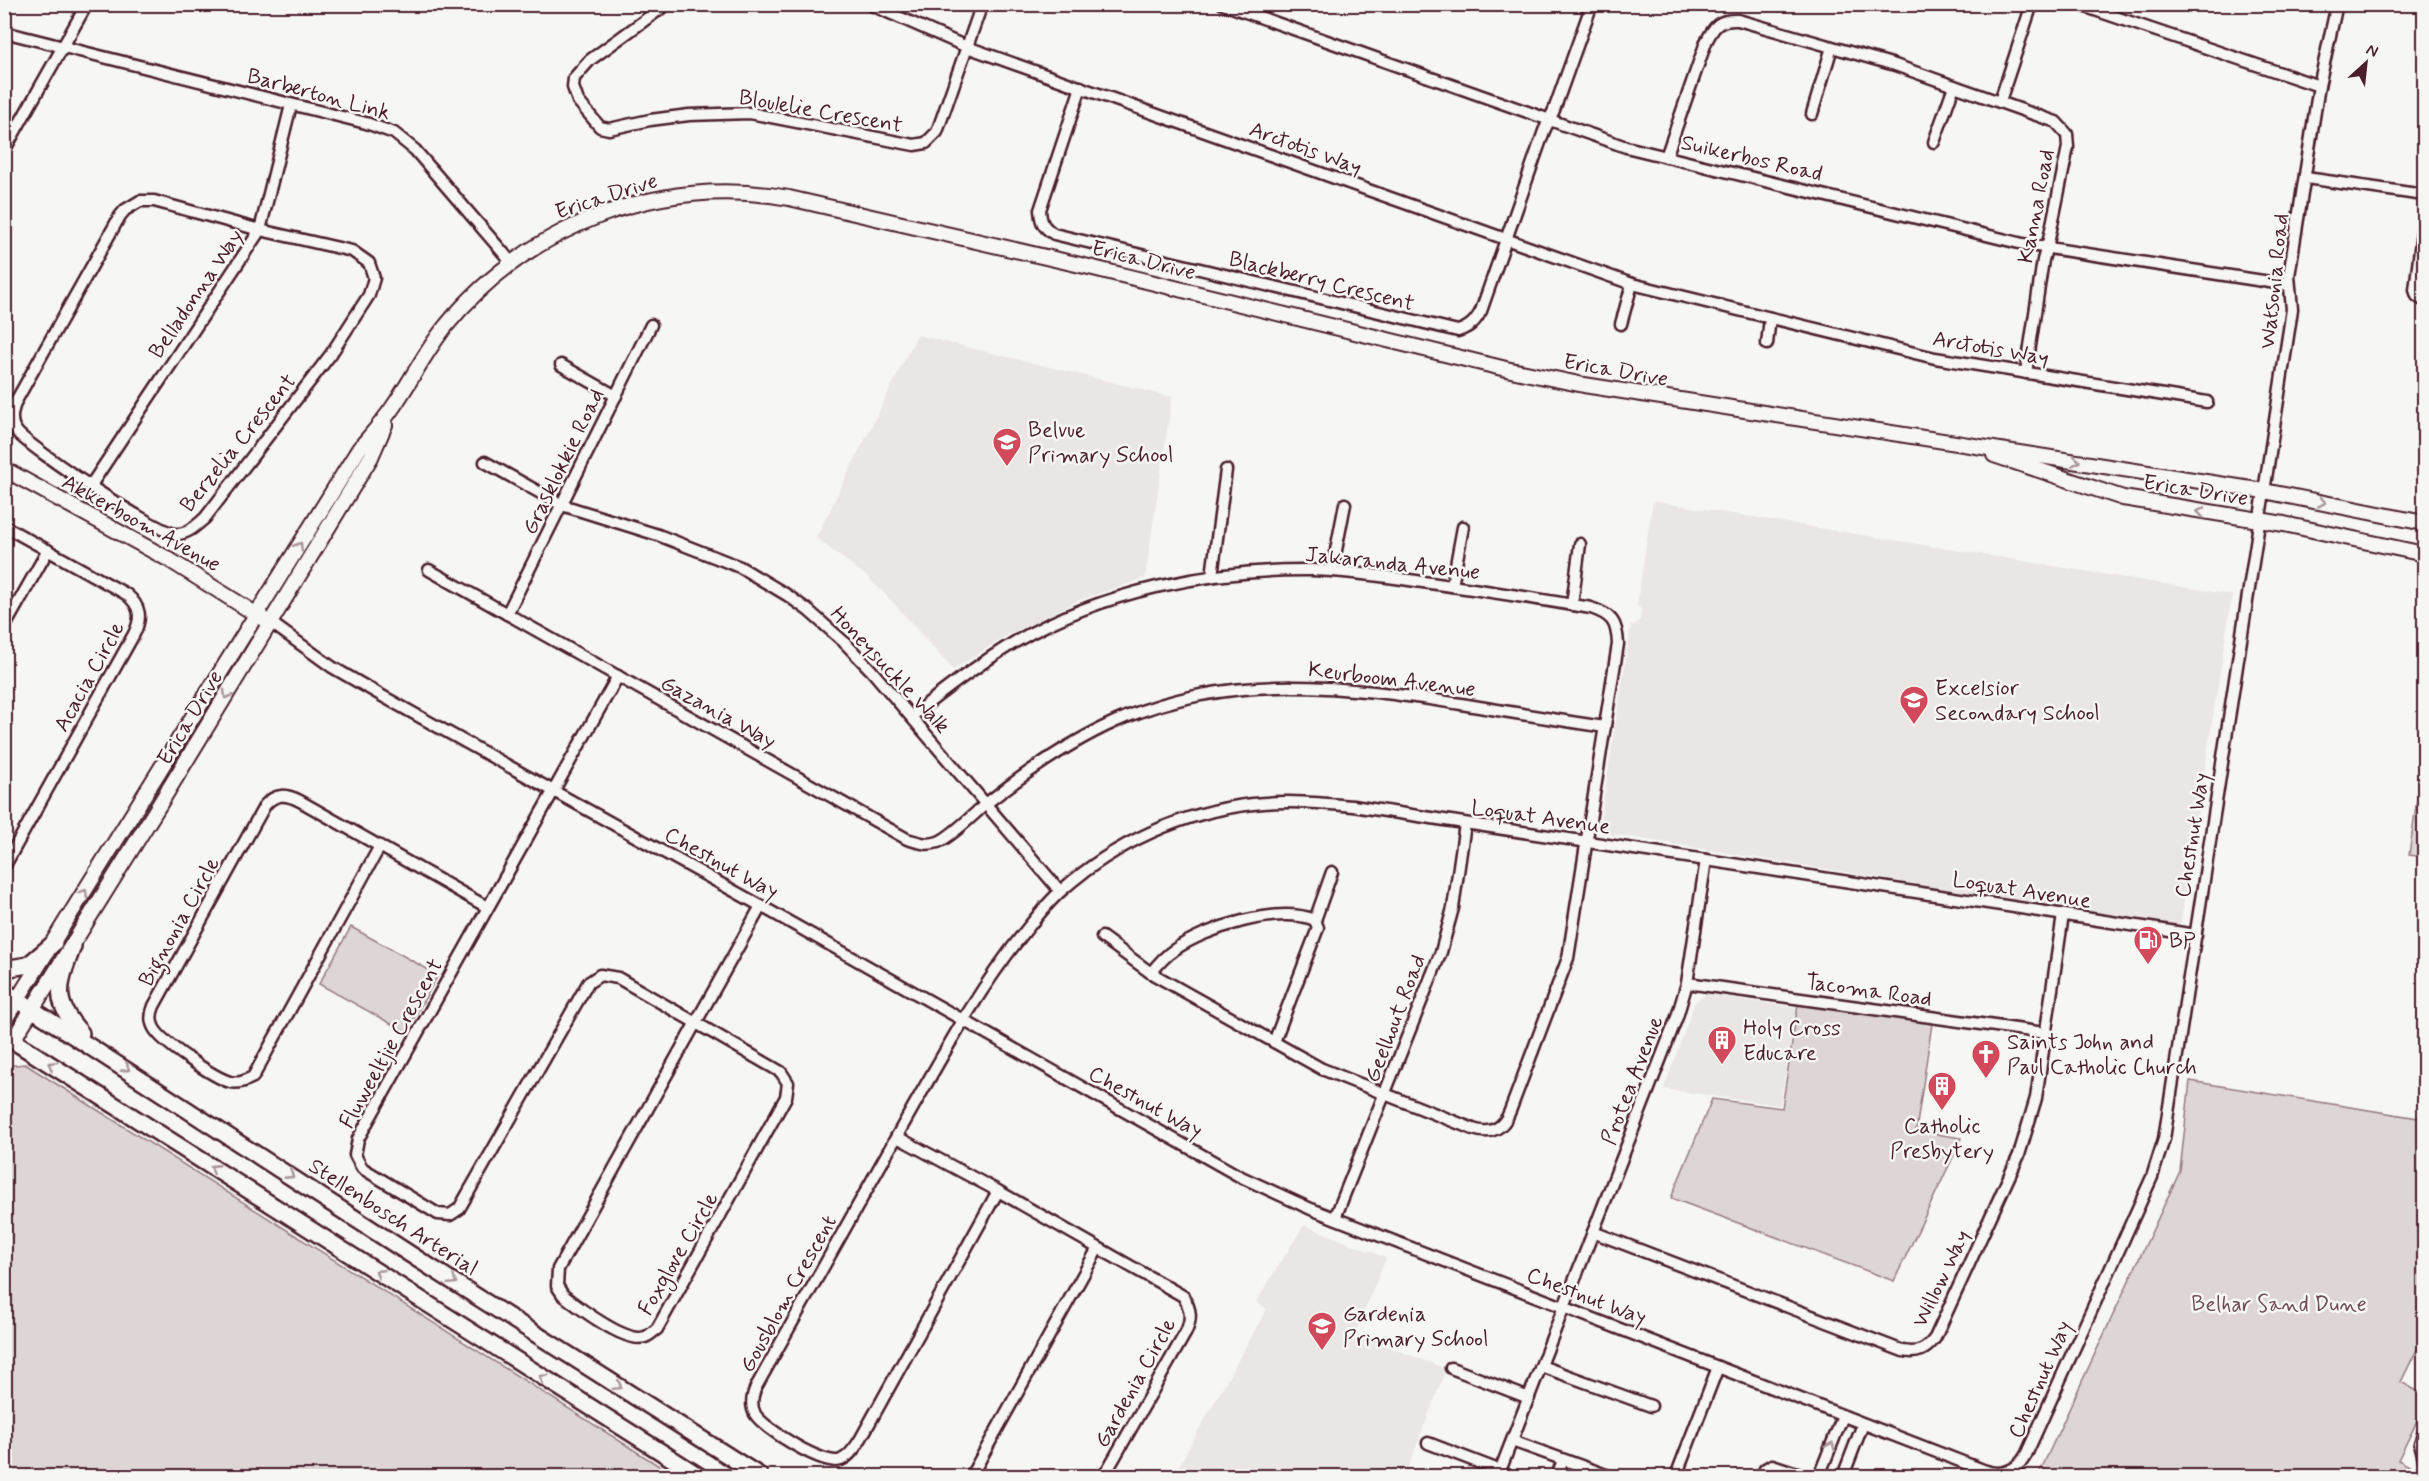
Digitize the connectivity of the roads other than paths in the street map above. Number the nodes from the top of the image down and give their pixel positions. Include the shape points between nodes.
1 (87, 4) edge
2 (667, 4) edge
3 (869, 4) edge
4 (982, 4) edge
5 (1223, 4) edge
6 (1592, 4) edge
7 (2032, 4) edge
8 (2077, 4) edge
9 (2337, 4) edge
10 (4, 32) edge
11 (64, 46) junction
12 (967, 47) junction
13 (1832, 47) junction
14 (1954, 86) junction
15 (2319, 86) junction
16 (1081, 87) junction
17 (2000, 101) junction
18 (291, 105) junction
19 (1812, 114) dead end
20 (1549, 121) junction
21 (1934, 142) dead end
22 (4, 151) edge
23 (1666, 157) junction
24 (2306, 178) junction
25 (2424, 195) edge
26 (2424, 216) edge
27 (260, 230) junction
28 (1506, 240) junction
29 (2046, 249) junction
30 (512, 263) junction
31 (1632, 284) junction
32 (2289, 285) junction
33 (2424, 301) edge
34 (1770, 318) junction
35 (1621, 324) dead end
36 (651, 325) dead end
37 (1767, 344) dead end
38 (561, 365) dead end
39 (2026, 373) junction
40 (616, 396) junction
41 (2207, 402) dead end
42 (392, 410) junction
43 (1966, 446) junction
44 (485, 462) dead end
45 (4, 469) edge
46 (1226, 470) dead end
47 (91, 485) junction
48 (2264, 491) junction
49 (1345, 504) dead end
50 (562, 505) junction
51 (2259, 520) junction
52 (2424, 523) edge
53 (4, 526) edge
54 (1462, 527) dead end
55 (1580, 544) dead end
56 (48, 550) junction
57 (2424, 554) edge
58 (429, 570) dead end
59 (1332, 571) junction
60 (1212, 576) junction
61 (1452, 586) junction
62 (1572, 605) junction
63 (256, 614) junction
64 (507, 614) junction
65 (270, 622) junction
66 (4, 628) edge
67 (618, 676) junction
68 (912, 716) junction
69 (1605, 727) junction
70 (553, 790) junction
71 (987, 803) junction
72 (1465, 824) junction
73 (1587, 842) junction
74 (380, 846) junction
75 (1706, 860) junction
76 (4, 867) edge
77 (1332, 872) dead end
78 (1060, 891) junction
79 (761, 906) junction
80 (487, 907) junction
81 (2063, 915) junction
82 (1315, 920) junction
83 (2196, 935) junction
84 (1101, 938) dead end
85 (54, 943) junction
86 (73, 946) junction
87 (4, 969) edge
88 (1151, 973) junction
89 (1687, 983) junction
90 (4, 990) edge
91 (18, 999) junction
92 (34, 1009) junction
93 (4, 1021) edge
94 (963, 1021) junction
95 (696, 1022) junction
96 (2045, 1033) junction
97 (9, 1038) edge
98 (1274, 1042) junction
99 (101, 1052) junction
100 (1385, 1095) junction
101 (897, 1137) junction
102 (998, 1191) junction
103 (1335, 1218) junction
104 (1593, 1232) junction
105 (1098, 1248) junction
106 (1564, 1308) junction
107 (1541, 1366) junction
108 (1718, 1367) junction
109 (1451, 1368) dead end
110 (1529, 1398) junction
111 (1651, 1406) dead end
112 (1843, 1416) junction
113 (1863, 1424) junction
114 (2424, 1432) edge
115 (1512, 1441) junction
116 (1428, 1443) dead end
117 (2424, 1459) edge
118 (1563, 1460) junction
119 (1500, 1474) edge
120 (699, 1476) edge
121 (760, 1476) edge
122 (971, 1476) edge
123 (1104, 1476) edge
124 (1557, 1476) edge
125 (1609, 1476) edge
126 (1676, 1476) edge
127 (1762, 1476) edge
128 (1806, 1476) edge
129 (1819, 1476) edge
130 (1843, 1476) edge

1 - 11 street
2 - 12 street, Bloulelie Crescent via 590,60 574,78 578,101 600,127 609,129 690,115 750,113 914,146 926,143 937,132
3 - 12 street
4 - 12 street, Bloulelie Crescent
5 - 20 street, Suikerbos Road
6 - 20 street, Blackberry Crescent
7 - 17 street
8 - 15 street
9 - 15 street, Watsonia Road
10 - 11 street, Barberton Link
11 - 18 street, Barberton Link
11 - 22 street
12 - 16 street, Arctotis Way
13 - 14 street, Kanna Road
13 - 19 street
13 - 23 street, Kanna Road via 1738,20 1715,25
14 - 17 street, Kanna Road
14 - 21 street
15 - 24 street, Watsonia Road
16 - 28 street, Arctotis Way
16 - 28 street, Blackberry Crescent via 1040,210 1041,223 1054,234 1458,331 1475,322
17 - 29 street, Kanna Road via 2056,122 2067,134 2068,147
18 - 27 street, Belladonna Way
18 - 30 street, Barberton Link via 394,133 415,150
20 - 23 street, Suikerbos Road
20 - 28 street, Blackberry Crescent
23 - 29 street, Suikerbos Road
24 - 25 street
24 - 32 street, Watsonia Road
26 - 33 street via 2415,285 2417,296
27 - 47 street, Belladonna Way
27 - 47 street, Berzelia Crescent via 154,201 140,201 120,216 12,411 13,425 26,441
27 - 47 street, Berzelia Crescent via 352,251 369,263 373,286 360,311 316,374 195,527 176,534 166,531
28 - 31 street, Arctotis Way
29 - 32 street, Suikerbos Road
29 - 39 street, Kanna Road
30 - 42 main road, Erica Drive via 486,283 444,329
30 - 43 main road, Erica Drive via 553,235 643,201 709,192 770,195 1058,260 1506,369 1635,394
31 - 34 street, Arctotis Way
31 - 35 street
32 - 48 street, Watsonia Road via 2292,309
34 - 37 street
34 - 39 street, Arctotis Way via 1935,358
36 - 40 street, Grasklokkie Road
38 - 40 street
39 - 41 street, Arctotis Way
40 - 50 street, Grasklokkie Road
63 -> 42 main road, Erica Drive via 359,450
42 - 65 main road, Erica Drive via 371,457
43 -> 48 main road, Erica Drive
51 -> 43 main road, Erica Drive via 2123,498
44 - 50 street, Honeysuckle Walk
45 - 63 main road, Akkerboom Avenue via 168,559
46 - 60 street
48 - 51 street, Chestnut Way
48 -> 52 main road, Erica Drive
49 - 59 street
50 - 64 street, Grasklokkie Road
50 - 68 street, Honeysuckle Walk via 705,552 774,586 844,642
51 - 57 main road, Erica Drive
51 - 83 street, Chestnut Way
53 - 56 street, Acacia Circle
54 - 61 street
55 - 62 street
56 - 66 street
56 - 76 street, Acacia Circle via 126,594 137,605 140,619
58 - 64 street, Gazania Way
59 - 60 street, Jakaranda Avenue
59 - 61 street, Jakaranda Avenue
60 - 68 street, Jakaranda Avenue via 1132,594 1082,611 1026,637
61 - 62 street, Jakaranda Avenue
62 - 69 street, Jakaranda Avenue via 1599,611 1613,620 1617,629
63 - 65 main road, Akkerboom Avenue
85 -> 63 main road, Erica Drive
64 - 67 street, Gazania Way
65 - 70 street, Chestnut Way via 332,667
65 -> 86 main road, Erica Drive
67 - 70 street, Fluweeltjie Crescent
67 - 71 street, Gazania Way via 907,839 926,845 940,842
68 - 71 street, Honeysuckle Walk
69 - 71 street, Keurboom Avenue via 1388,692 1324,686 1238,688 1159,705 1091,733 1052,755
69 - 73 street
70 - 79 street, Chestnut Way
70 - 80 street, Fluweeltjie Crescent
71 - 78 street, Honeysuckle Walk
72 - 73 street, Loquat Avenue
72 - 78 street, Loquat Avenue via 1353,806 1252,804 1187,818 1158,829 1116,850
72 - 100 street, Geelhout Road via 1448,931
73 - 75 street, Loquat Avenue
73 - 100 street via 1568,958 1503,1124 1496,1130 1480,1132
74 - 74 street, Bignonia Circle via 253,1077 238,1083 221,1078 192,1061 158,1033 152,1020 153,1005 270,800 291,796
74 - 80 street, Bignonia Circle
75 - 81 street, Loquat Avenue
75 - 89 street, Protea Avenue
77 - 82 street
78 - 94 street, Loquat Avenue via 1012,947
79 - 94 street, Chestnut Way
79 - 95 street, Foxglove Circle
80 - 95 street, Fluweeltjie Crescent via 356,1148 362,1168 428,1210 450,1215 459,1209 588,982 600,975 618,978
81 - 83 street, Loquat Avenue
81 - 96 street, Willow Way
82 - 88 street via 1290,915 1220,928 1175,949
82 - 98 street via 1318,928
83 - 113 street, Chestnut Way via 2159,1156 2023,1460 2009,1471 1990,1473
84 - 88 street
85 - 87 main road via 28,965
85 - 91 main road, Erica Drive
86 - 92 main road, Erica Drive
86 - 99 main road via 61,980 61,1004 68,1019
88 - 98 street
89 - 96 street, Tacoma Road
89 - 104 street, Protea Avenue
90 - 91 main road, Stellenbosch Arterial
91 - 92 main road, Stellenbosch Arterial
91 - 93 main road, Erica Drive
92 - 97 main road, Erica Drive
92 - 99 main road, Stellenbosch Arterial
94 - 101 street, Gousblom Crescent
94 - 103 street, Chestnut Way via 1239,1176
95 - 95 street, Foxglove Circle via 781,1072 788,1083 786,1097 657,1329 645,1337 634,1338 563,1295 557,1286 558,1269
96 - 104 street, Willow Way via 2036,1098 2019,1155 1935,1338 1921,1351 1903,1351
120 -> 97 main road
98 - 100 street via 1323,1069
99 -> 121 main road, Stellenbosch Arterial
100 - 103 street, Geelhout Road
101 - 102 street, Gardenia Circle
101 - 102 street, Gousblom Crescent via 753,1396 752,1404 760,1420 819,1458 840,1461 860,1440
102 - 105 street, Gardenia Circle
103 - 106 street, Chestnut Way
104 - 106 street, Protea Avenue
105 - 122 street
105 - 123 street, Gardenia Circle via 1183,1296 1191,1313 1186,1332
106 - 107 street, Protea Avenue
106 - 108 street, Chestnut Way
107 - 110 street, Protea Avenue
107 - 111 street
108 - 112 street, Chestnut Way
108 - 126 street
109 - 110 street
110 - 115 street, Protea Avenue
112 - 113 street, Chestnut Way
129 -> 112 street
113 - 130 street
114 - 117 street via 2420,1443
115 - 118 street
115 - 119 street, Protea Avenue
116 - 119 street
118 - 124 street
118 - 125 street
127 - 128 street via 1772,1465

